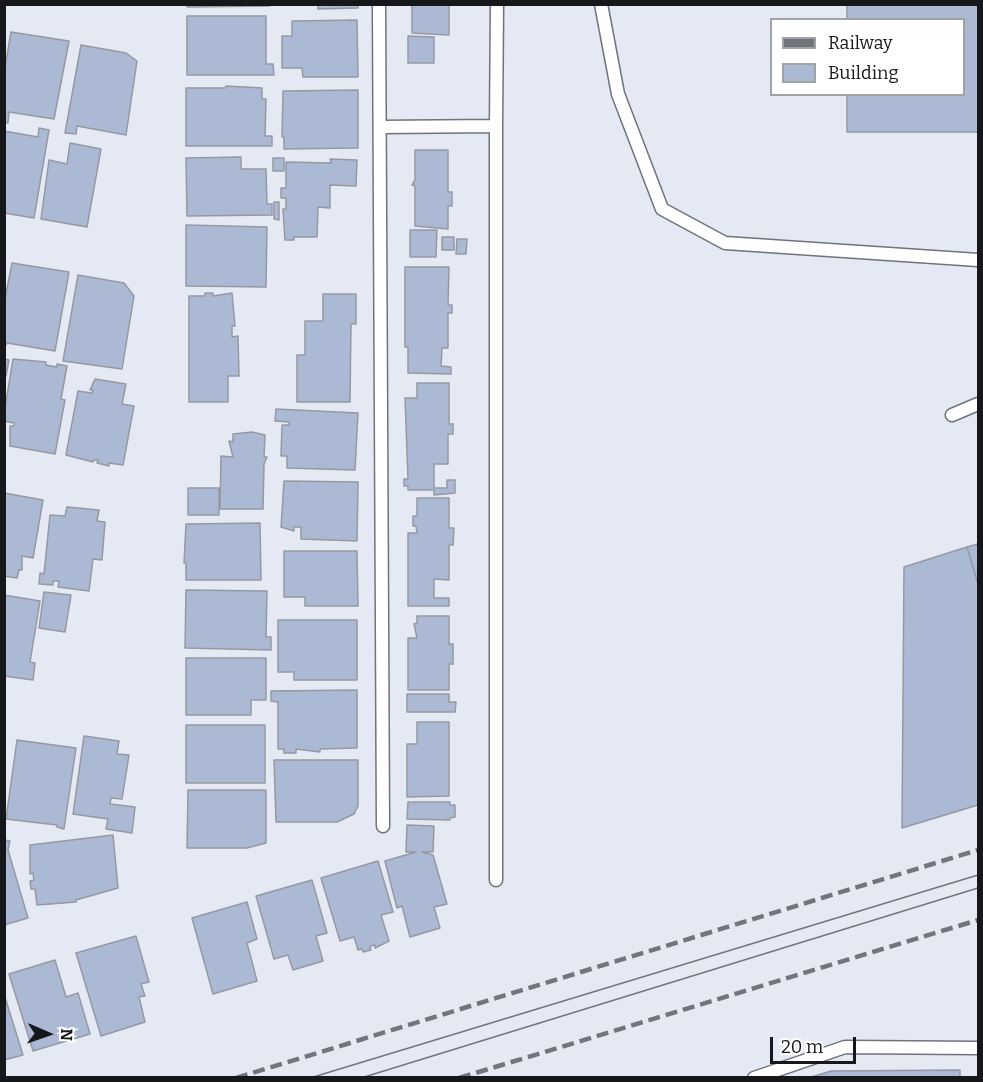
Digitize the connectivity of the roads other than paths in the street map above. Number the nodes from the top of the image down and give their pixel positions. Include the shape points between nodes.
1 (380, 4) edge
2 (497, 4) edge
3 (601, 4) edge
4 (496, 126) junction
5 (380, 127) junction
6 (978, 260) edge
7 (978, 404) edge
8 (952, 415) dead end
9 (383, 826) dead end
10 (496, 880) dead end
11 (978, 1047) edge
12 (754, 1077) edge

1 - 5 lane
2 - 4 lane
3 - 6 lane via 618,94 662,209 725,243
4 - 5 lane
4 - 10 lane
5 - 9 lane
7 - 8 lane
11 - 12 lane via 845,1047

